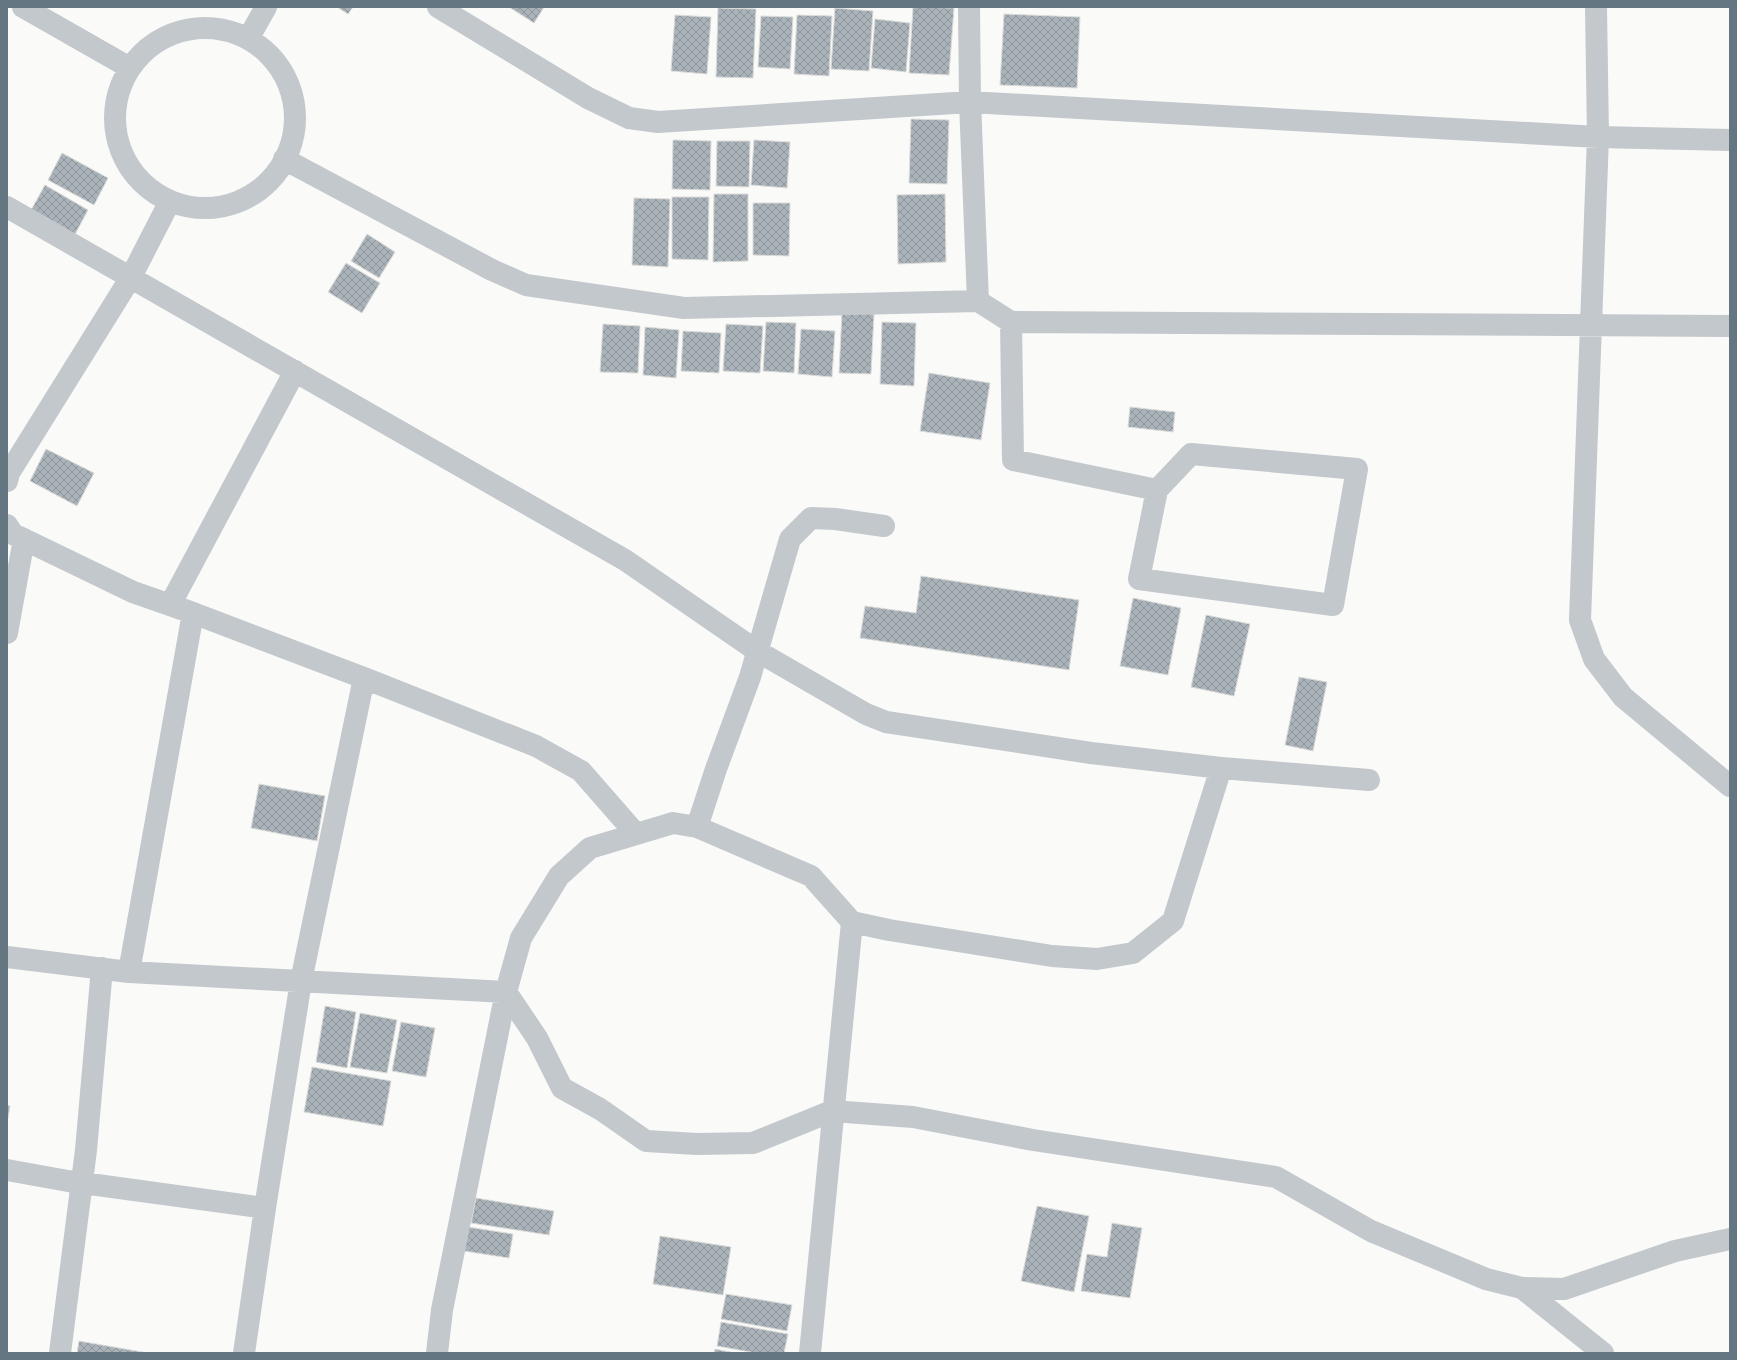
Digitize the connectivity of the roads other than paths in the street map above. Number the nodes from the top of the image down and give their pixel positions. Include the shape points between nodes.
1 (266, 7) edge
2 (438, 7) edge
3 (969, 7) edge
4 (1596, 7) edge
5 (29, 8) edge
6 (248, 39) junction
7 (130, 68) junction
8 (970, 102) junction
9 (1598, 137) junction
10 (1730, 140) edge
11 (284, 159) junction
12 (170, 201) junction
13 (7, 207) edge
14 (131, 278) junction
15 (978, 301) junction
16 (1011, 322) junction
17 (1590, 325) junction
18 (1730, 326) edge
19 (295, 371) junction
20 (7, 481) edge
21 (1157, 490) junction
22 (7, 525) edge
23 (884, 526) dead end
24 (24, 539) junction
25 (170, 605) junction
26 (193, 613) junction
27 (7, 633) edge
28 (757, 651) junction
29 (364, 678) junction
30 (1221, 768) junction
31 (1369, 780) dead end
32 (1730, 786) edge
33 (697, 827) junction
34 (636, 834) junction
35 (852, 922) junction
36 (7, 957) edge
37 (102, 968) junction
38 (130, 972) junction
39 (301, 981) junction
40 (506, 992) junction
41 (832, 1111) junction
42 (7, 1170) edge
43 (82, 1183) junction
44 (265, 1208) junction
45 (1730, 1239) edge
46 (1522, 1288) junction
47 (60, 1353) edge
48 (244, 1353) edge
49 (437, 1353) edge
50 (810, 1353) edge
51 (1603, 1353) edge

1 - 6 street
2 - 8 street via 588,98 629,118 658,122
3 - 8 street
4 - 9 street
5 - 7 street
6 - 7 street via 221,29 195,28 170,35 148,48
6 - 11 street via 267,52 283,72 293,95 295,121 291,146
7 - 12 street via 119,91 115,117 119,143 133,172 146,186
8 - 9 street
8 - 15 street
9 - 10 street
9 - 17 street
11 - 12 street via 280,168 263,187 241,201 217,208 192,208
11 - 15 street via 492,270 526,285 684,308
12 - 14 street
13 - 14 street
14 - 19 street
14 - 20 street via 9,473
15 - 16 street
16 - 17 street
16 - 21 street via 1013,460
17 - 18 street
17 - 32 street via 1580,620 1594,659 1624,697
19 - 25 street
19 - 28 street via 624,560
21 - 21 street via 1139,579 1333,605 1357,469 1191,454
22 - 24 street via 13,534
23 - 28 street via 811,518 790,539
24 - 25 street via 104,579
24 - 27 street
25 - 26 street
26 - 29 street
26 - 38 street
28 - 30 street via 866,714 886,722 1091,754
28 - 33 street
29 - 34 street via 536,746 582,771
29 - 39 street
30 - 31 street
30 - 35 street via 1174,921 1133,953 1097,959 1052,956
33 - 34 street via 673,823
33 - 35 street via 812,876
34 - 40 street via 590,848 559,876 521,938
35 - 41 street
36 - 37 street
37 - 38 street
37 - 43 street
38 - 39 street
39 - 40 street
39 - 44 street
40 - 41 street via 537,1038 562,1088 600,1109 646,1141 697,1144 752,1143
40 - 49 street via 442,1310
41 - 46 street via 913,1117 1032,1140 1276,1177 1371,1231 1486,1279
41 - 50 street
42 - 43 street
43 - 44 street
43 - 47 street
44 - 48 street
45 - 46 street via 1675,1251 1564,1289
46 - 51 street

